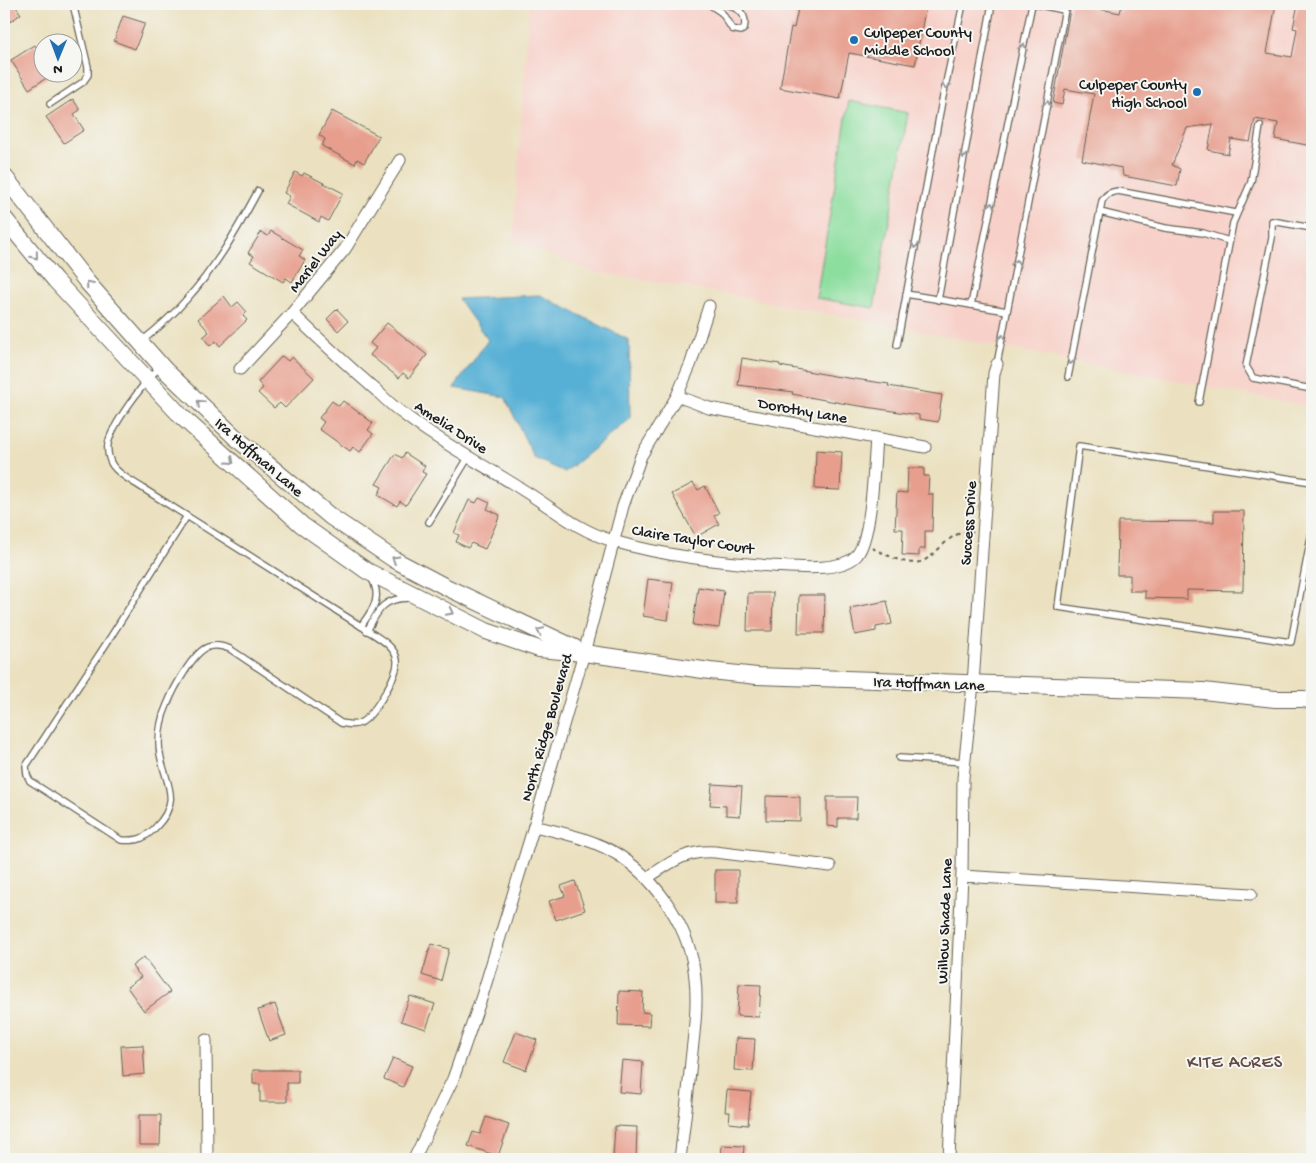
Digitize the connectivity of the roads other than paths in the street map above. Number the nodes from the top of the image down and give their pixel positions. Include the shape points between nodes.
1 (73, 4) edge
2 (709, 4) edge
3 (726, 4) edge
4 (963, 4) edge
5 (992, 4) edge
6 (1033, 4) edge
7 (1065, 7) edge
8 (50, 104) dead end
9 (1260, 126) dead end
10 (400, 160) dead end
11 (4, 176) edge
12 (258, 191) dead end
13 (1100, 212) junction
14 (1236, 214) junction
15 (4, 218) edge
16 (1312, 228) edge
17 (1229, 241) junction
18 (906, 294) junction
19 (938, 300) junction
20 (971, 305) junction
21 (709, 306) dead end
22 (1007, 311) junction
23 (292, 313) junction
24 (141, 343) junction
25 (897, 345) dead end
26 (997, 364) joint
27 (162, 366) junction
28 (240, 369) dead end
29 (1068, 378) dead end
30 (148, 379) junction
31 (1312, 389) edge
32 (677, 396) junction
33 (1199, 402) dead end
34 (876, 438) junction
35 (926, 447) dead end
36 (468, 458) junction
37 (1312, 482) edge
38 (187, 516) junction
39 (429, 522) dead end
40 (1312, 532) edge
41 (612, 541) junction
42 (367, 571) junction
43 (420, 597) junction
44 (360, 626) junction
45 (367, 631) junction
46 (584, 652) junction
47 (973, 684) junction
48 (1275, 699) junction
49 (1312, 701) edge
50 (1312, 711) edge
51 (899, 758) dead end
52 (965, 762) junction
53 (534, 826) junction
54 (830, 866) dead end
55 (962, 876) junction
56 (647, 878) junction
57 (1251, 894) dead end
58 (206, 1040) dead end
59 (207, 1159) edge
60 (414, 1159) edge
61 (680, 1159) edge
62 (949, 1159) edge

1 - 8 lane via 88,75 83,82
2 - 3 lane via 722,13 732,29 741,31 746,21 743,14
4 -> 18 lane
5 -> 19 lane
6 - 7 lane
20 -> 6 lane
22 -> 7 lane
9 - 14 lane via 1251,182
10 - 23 street, Mariel Way via 345,249
24 -> 11 main road, Ira Hoffman Lane via 86,282
12 - 24 lane via 234,235 203,280
13 - 14 lane via 1106,196 1118,191
13 - 17 lane
13 -> 29 lane
14 - 17 lane
15 -> 30 main road, Ira Hoffman Lane via 55,280
16 - 31 lane via 1272,221 1272,238 1246,366 1253,378
17 - 33 lane
18 - 19 lane
18 - 25 lane
19 - 20 lane
20 - 22 lane
21 - 32 street, North Ridge Boulevard via 692,363
26 -> 22 lane
23 - 28 street, Mariel Way
23 - 36 street, Amelia Drive via 405,416
24 - 27 main road, Ira Hoffman Lane
26 - 47 street, Success Drive
27 - 30 lane
46 -> 27 main road, Ira Hoffman Lane via 395,560 339,522 235,436
30 - 38 lane via 114,429 108,444 109,456 112,466 122,474
30 -> 42 main road, Ira Hoffman Lane via 181,416 302,525
32 - 34 street, Dorothy Lane via 709,408
32 - 41 street, North Ridge Boulevard via 641,456
34 - 35 street, Dorothy Lane
34 - 41 street, Claire Taylor Court via 869,518 863,544 857,555 845,563 816,568 720,562
36 - 39 lane
36 - 41 street, Amelia Drive via 580,528
37 - 40 lane via 1079,446 1058,607 1291,642
38 - 44 lane
38 - 45 lane via 26,766 30,781 105,831 121,840 136,841 147,836 169,809 171,792 161,760 161,726 166,706 200,651 221,645 230,649 341,722 352,725 368,717 396,671 394,651
41 - 46 street, North Ridge Boulevard
42 - 43 main road, Ira Hoffman Lane
42 - 44 lane via 378,599
43 - 45 lane via 390,600 376,613
43 -> 46 main road, Ira Hoffman Lane via 486,631 539,649
44 - 45 lane
46 - 47 main road, Ira Hoffman Lane via 757,676
46 - 53 street, North Ridge Boulevard
47 - 48 main road, Ira Hoffman Lane via 1194,690
47 - 52 street, Willow Shade Lane
48 - 49 main road, Ira Hoffman Lane
48 - 50 main road, Ira Hoffman Lane
51 - 52 lane
52 - 55 street, Willow Shade Lane
53 - 56 street via 586,840 619,855
53 - 60 street, North Ridge Boulevard via 456,1070
54 - 56 street via 696,852 674,860
55 - 57 street
55 - 62 street, Willow Shade Lane
56 - 61 street via 669,904 686,940 695,977 696,1015
58 - 59 street

